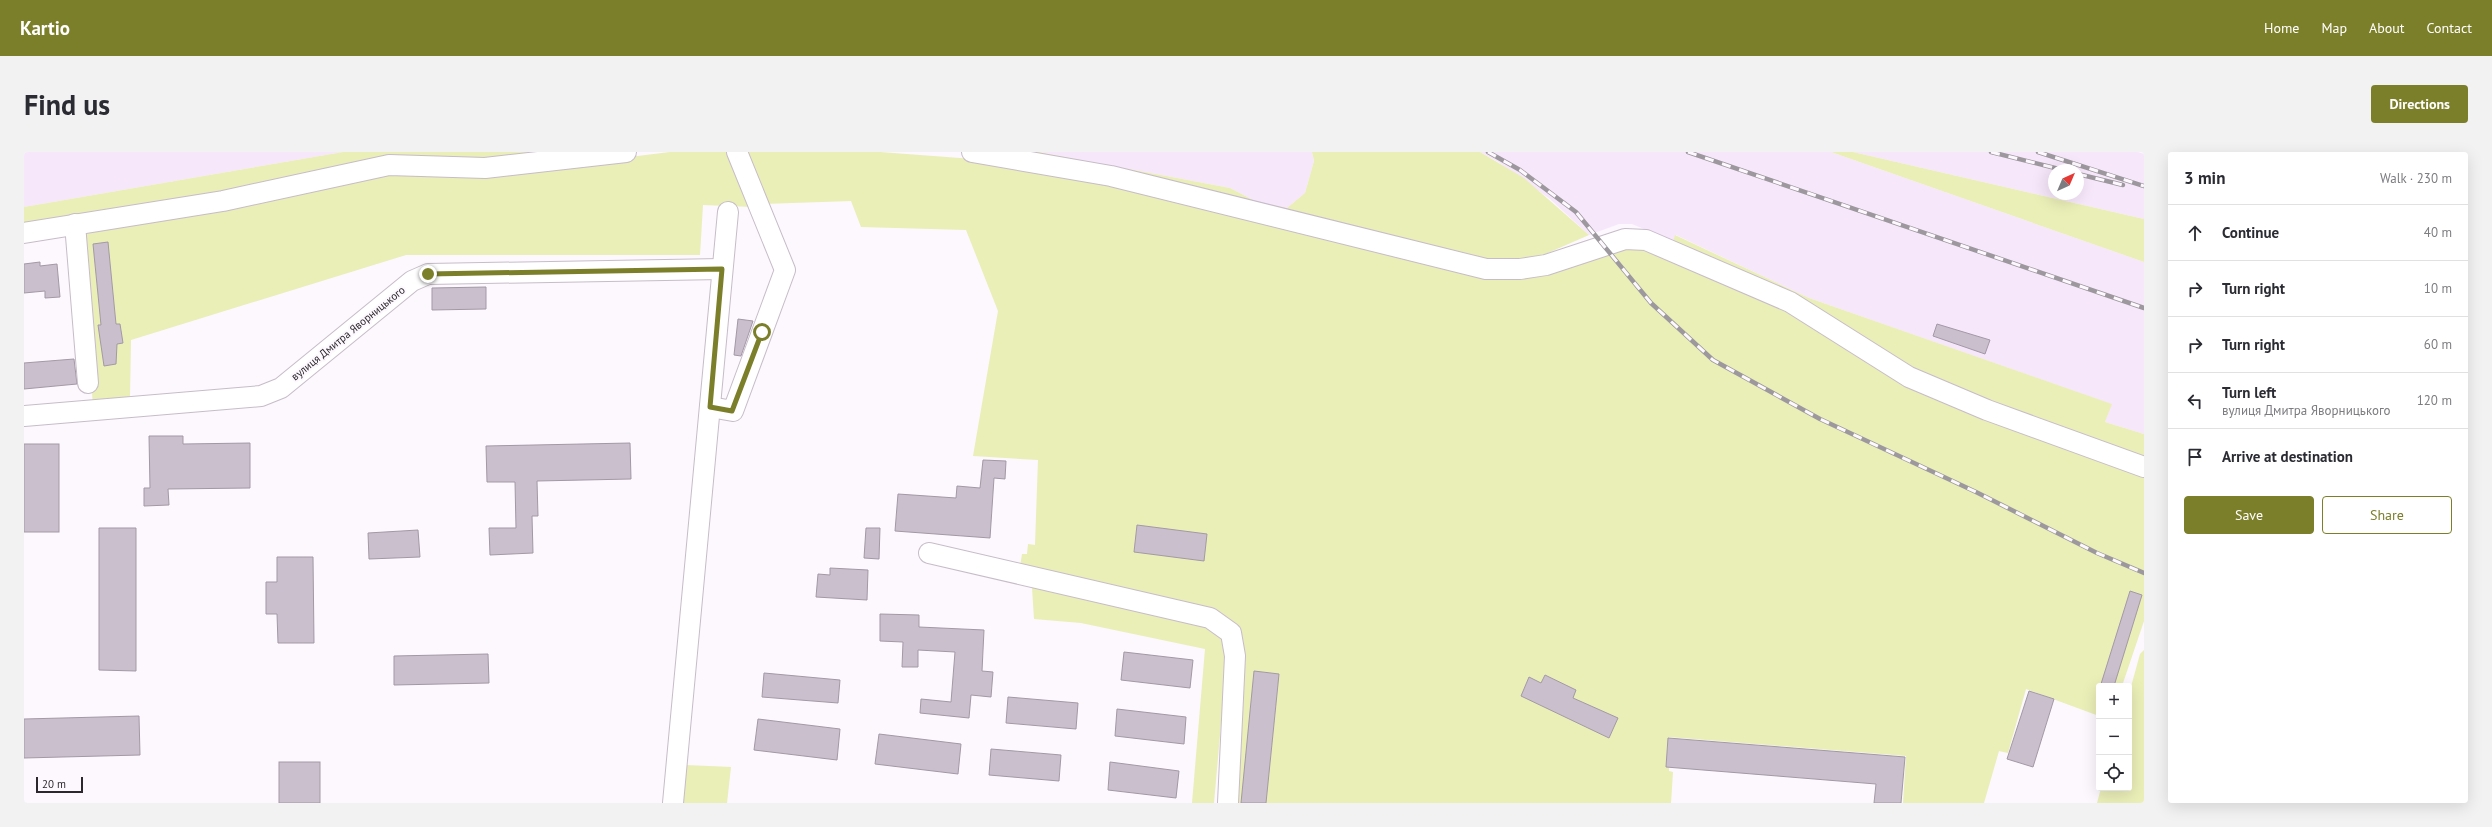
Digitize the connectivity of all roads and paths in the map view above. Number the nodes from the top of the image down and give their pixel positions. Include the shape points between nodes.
1 (626, 152) edge
2 (736, 152) edge
3 (972, 152) edge
4 (728, 212) dead end
5 (75, 224) junction
6 (24, 233) edge
7 (722, 269) junction
8 (88, 383) dead end
9 (710, 407) junction
10 (24, 416) edge
11 (2144, 467) edge
12 (929, 553) dead end
13 (673, 803) edge
14 (1228, 803) edge

1 - 5 street via 508,167 445,168 389,165 223,201
2 - 9 street via 785,270 732,411
3 - 11 street via 1111,176 1486,269 1520,269 1546,265 1625,239 1646,240 1790,302 1909,377 1987,410
4 - 7 street
5 - 6 street
5 - 8 street
7 - 9 street
7 - 10 street, вулиця Дмитра Яворницького via 428,274 412,281 281,388 271,393 261,396
9 - 13 street
12 - 14 street via 1210,618 1230,633 1235,656

